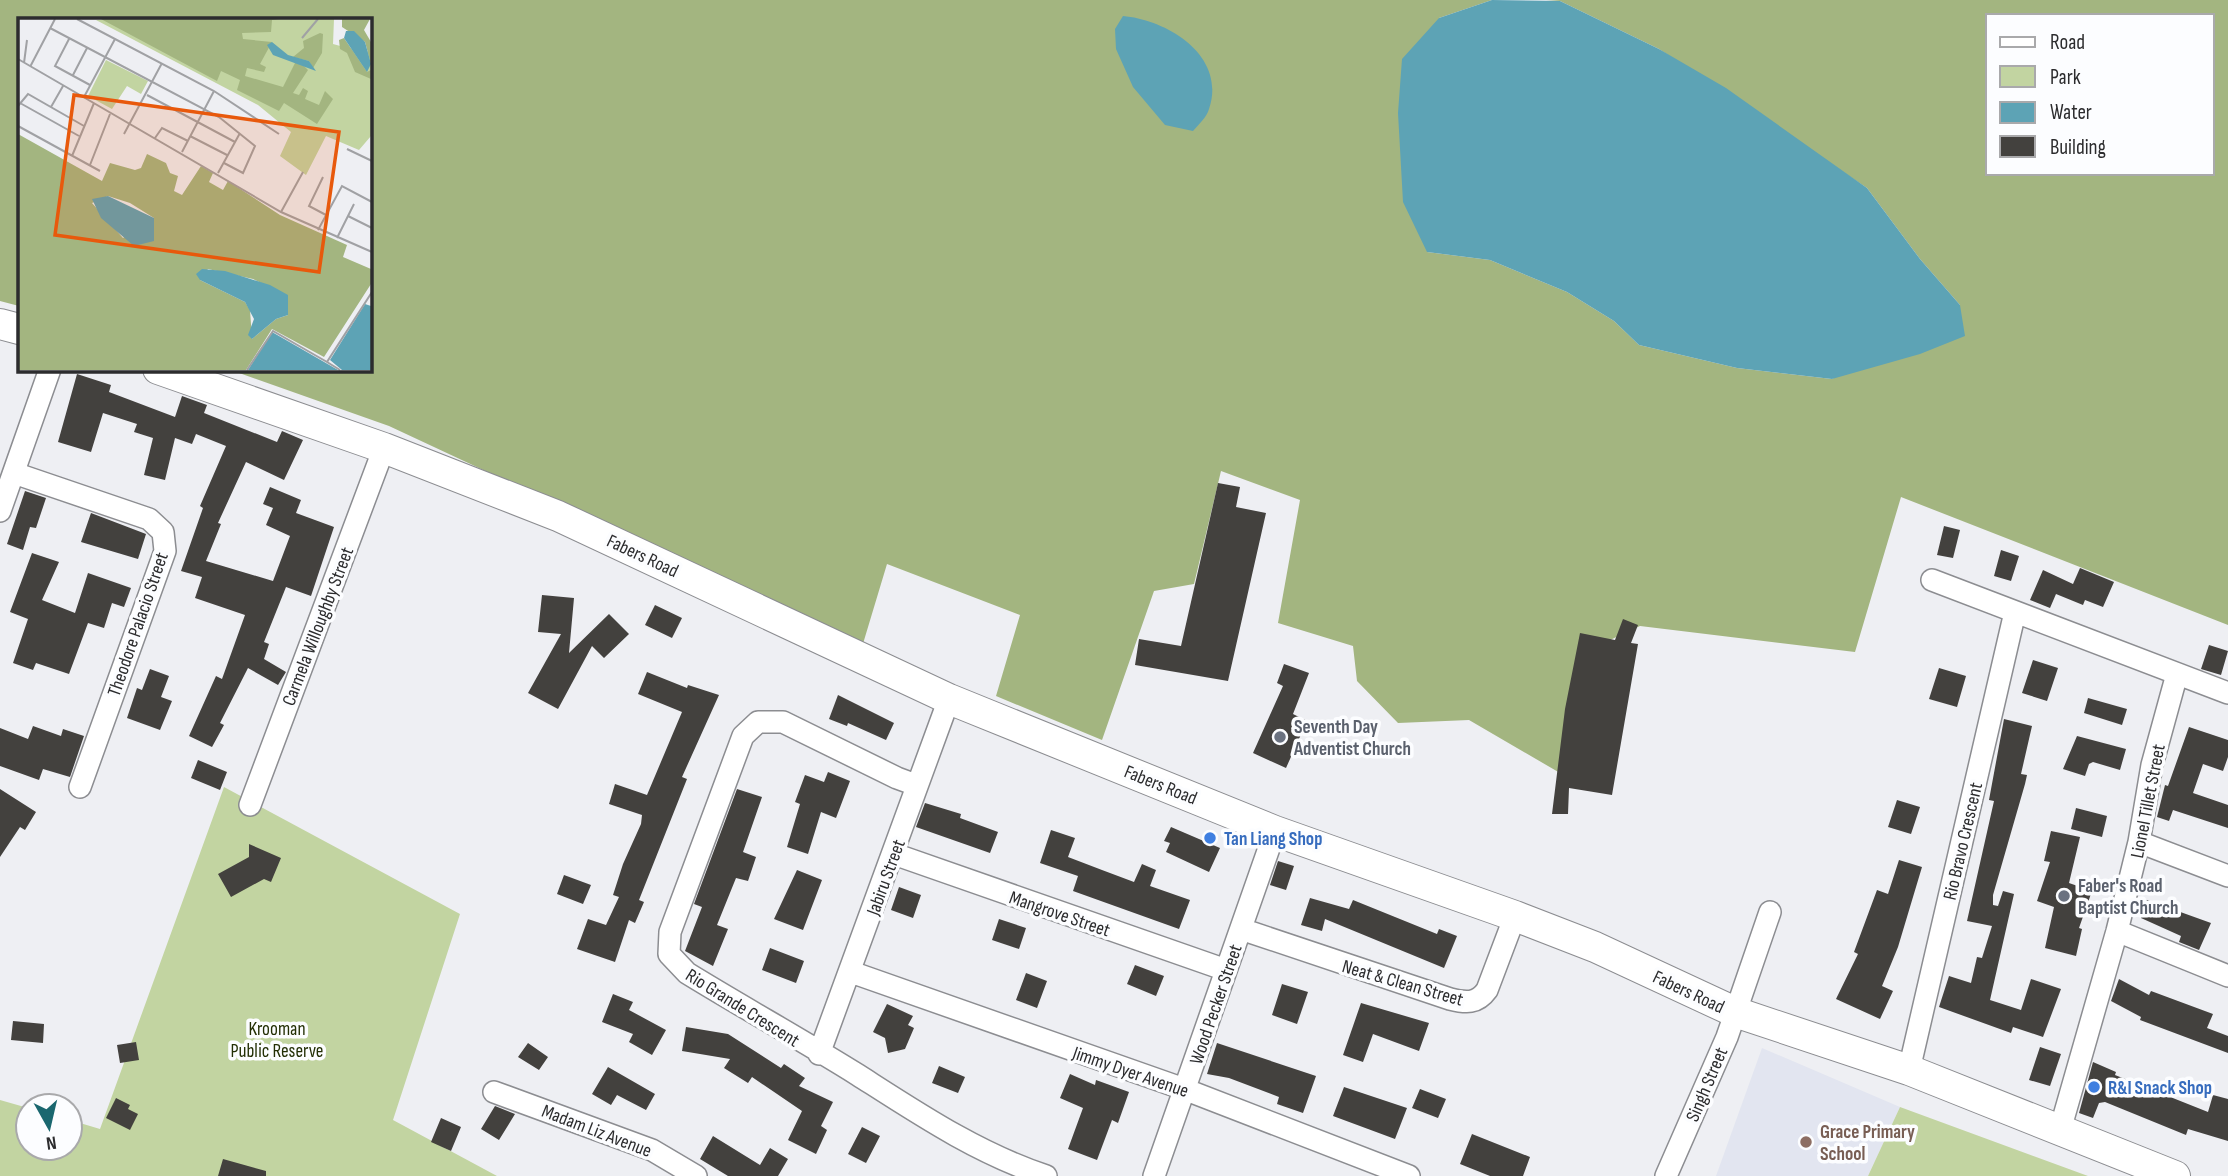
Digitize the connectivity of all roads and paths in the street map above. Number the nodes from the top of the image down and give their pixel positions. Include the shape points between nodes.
1 (0, 324) edge
2 (18, 329) edge
3 (49, 371) edge
4 (164, 371) edge
5 (384, 448) junction
6 (14, 473) junction
7 (0, 511) edge
8 (1932, 580) dead end
9 (2015, 612) junction
10 (2177, 674) junction
11 (2228, 693) edge
12 (950, 699) junction
13 (916, 785) junction
14 (80, 788) dead end
15 (250, 805) dead end
16 (1275, 831) junction
17 (2139, 842) junction
18 (894, 854) junction
19 (2228, 876) edge
20 (1770, 912) dead end
21 (1515, 916) junction
22 (1241, 929) junction
23 (2118, 931) junction
24 (1226, 970) junction
25 (851, 972) junction
26 (2228, 976) edge
27 (1735, 1012) junction
28 (819, 1054) junction
29 (1909, 1070) junction
30 (1184, 1089) junction
31 (494, 1091) dead end
32 (2060, 1130) junction
33 (2155, 1172) edge
34 (696, 1176) edge
35 (1046, 1176) edge
36 (1154, 1176) edge
37 (1409, 1176) edge
38 (1666, 1176) edge

1 - 2 main road
3 - 6 street
4 - 5 main road, Fabers Road
5 - 12 main road, Fabers Road via 558,516
5 - 15 street, Carmela Willoughby Street
6 - 7 street
6 - 14 street, Theodore Palacio Street via 149,519 163,532 165,551
8 - 9 street
9 - 10 street
9 - 29 street, Rio Bravo Crescent
10 - 11 street
10 - 17 street, Lionel Tillet Street via 2152,765
12 - 13 street, Jabiru Street
12 - 16 main road, Fabers Road
13 - 18 street, Jabiru Street
13 - 28 street, Rio Grande Crescent via 783,722 758,722 743,736 670,932 668,954 675,963
16 - 21 main road, Fabers Road
16 - 22 street, Wood Pecker Street
17 - 19 street
17 - 23 street, Lionel Tillet Street
18 - 24 street, Mangrove Street
18 - 25 street, Jabiru Street
20 - 27 street, Singh Street
21 - 22 street, Neat & Clean Street via 1487,990 1471,1002
21 - 27 main road, Fabers Road via 1595,947
22 - 24 street, Wood Pecker Street
23 - 26 street
23 - 32 street, Lionel Tillet Street
24 - 30 street, Wood Pecker Street
25 - 28 street, Jabiru Street
25 - 30 street, Jimmy Dyer Avenue
27 - 29 main road, Fabers Road
27 - 38 street, Singh Street
28 - 35 street, Rio Grande Crescent via 965,1142
29 - 32 main road, Fabers Road
30 - 36 street, Wood Pecker Street
30 - 37 street, Jimmy Dyer Avenue
31 - 34 street, Madam Liz Avenue via 652,1150
32 - 33 main road, Fabers Road

